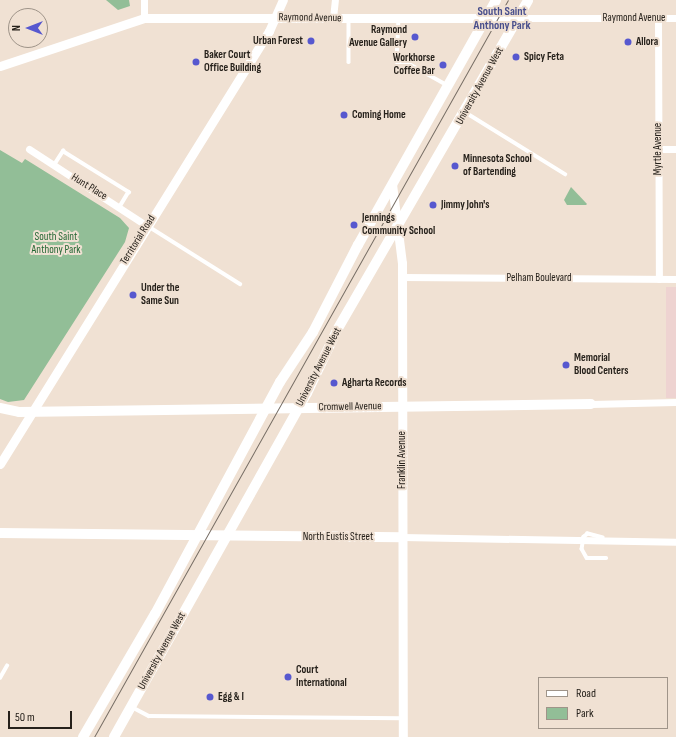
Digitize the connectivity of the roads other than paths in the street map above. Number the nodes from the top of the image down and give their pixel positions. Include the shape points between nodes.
1 (144, 0) edge
2 (283, 0) edge
3 (335, 0) edge
4 (496, 0) edge
5 (528, 0) edge
6 (275, 17) junction
7 (144, 18) junction
8 (333, 18) junction
9 (349, 18) junction
10 (399, 18) junction
11 (518, 18) junction
12 (658, 18) junction
13 (676, 18) edge
14 (486, 19) junction
15 (349, 62) dead end
16 (0, 66) edge
17 (448, 85) junction
18 (466, 112) junction
19 (29, 149) dead end
20 (658, 149) junction
21 (676, 149) edge
22 (54, 165) junction
23 (565, 174) dead end
24 (388, 182) junction
25 (120, 206) junction
26 (147, 226) junction
27 (398, 227) junction
28 (402, 277) junction
29 (659, 279) junction
30 (676, 279) edge
31 (240, 284) dead end
32 (676, 402) edge
33 (591, 404) joint
34 (402, 406) junction
35 (0, 408) edge
36 (298, 409) junction
37 (34, 410) junction
38 (265, 410) junction
39 (0, 464) edge
40 (0, 533) edge
41 (196, 534) junction
42 (226, 536) junction
43 (402, 538) junction
44 (582, 542) junction
45 (676, 542) edge
46 (606, 558) dead end
47 (6, 666) dead end
48 (0, 678) edge
49 (131, 706) junction
50 (402, 718) junction
51 (83, 737) edge
52 (114, 737) edge
53 (403, 737) edge

1 - 7 street
2 - 6 street, Territorial Road
3 - 8 street
4 - 14 main road, University Avenue West
5 - 11 main road, University Avenue West
6 - 7 street, Raymond Avenue
6 - 8 street, Raymond Avenue
6 - 26 street, Territorial Road
7 - 16 street, Raymond Avenue
8 - 9 street, Raymond Avenue
9 - 10 street, Raymond Avenue
9 - 15 lane
10 - 14 street, Raymond Avenue
10 - 17 lane via 397,62 406,62
11 - 12 street, Raymond Avenue
11 - 14 street, Raymond Avenue
11 - 18 main road, University Avenue West
12 - 13 street, Raymond Avenue
12 - 20 street, Myrtle Avenue
14 - 17 main road, University Avenue West
17 - 24 main road, University Avenue West
18 - 23 lane
18 - 27 main road, University Avenue West
19 - 22 street, Hunt Place
20 - 21 street
20 - 29 street, Myrtle Avenue
22 - 25 street, Hunt Place
22 - 25 lane via 63,151 129,192
24 - 27 street, Franklin Avenue
24 - 38 main road, University Avenue West via 317,326
25 - 26 street, Hunt Place
26 - 31 lane via 159,237
26 - 37 street, Territorial Road
27 - 28 street, Franklin Avenue
27 - 36 main road, University Avenue West via 337,330
28 - 29 street, Pelham Boulevard
28 - 34 street, Franklin Avenue
29 - 30 street, Pelham Boulevard
32 - 33 street, Cromwell Avenue
33 - 34 main road, Cromwell Avenue
34 - 36 main road, Cromwell Avenue
34 - 43 street, Franklin Avenue
35 - 37 main road, Cromwell Avenue
36 - 38 main road, Cromwell Avenue
36 - 42 main road, University Avenue West
37 - 38 main road, Cromwell Avenue
37 - 39 street, Territorial Road
38 - 41 main road, University Avenue West
40 - 41 main road, North Eustis Street
41 - 42 main road, North Eustis Street
41 - 51 main road, University Avenue West via 152,620
42 - 43 main road, North Eustis Street
42 - 49 main road, University Avenue West
43 - 44 street, North Eustis Street
43 - 50 street, Franklin Avenue
44 - 45 street, North Eustis Street
44 - 46 lane via 583,554 587,558
47 - 48 lane
49 - 50 lane via 149,716
49 - 52 main road, University Avenue West
50 - 53 street, Franklin Avenue

